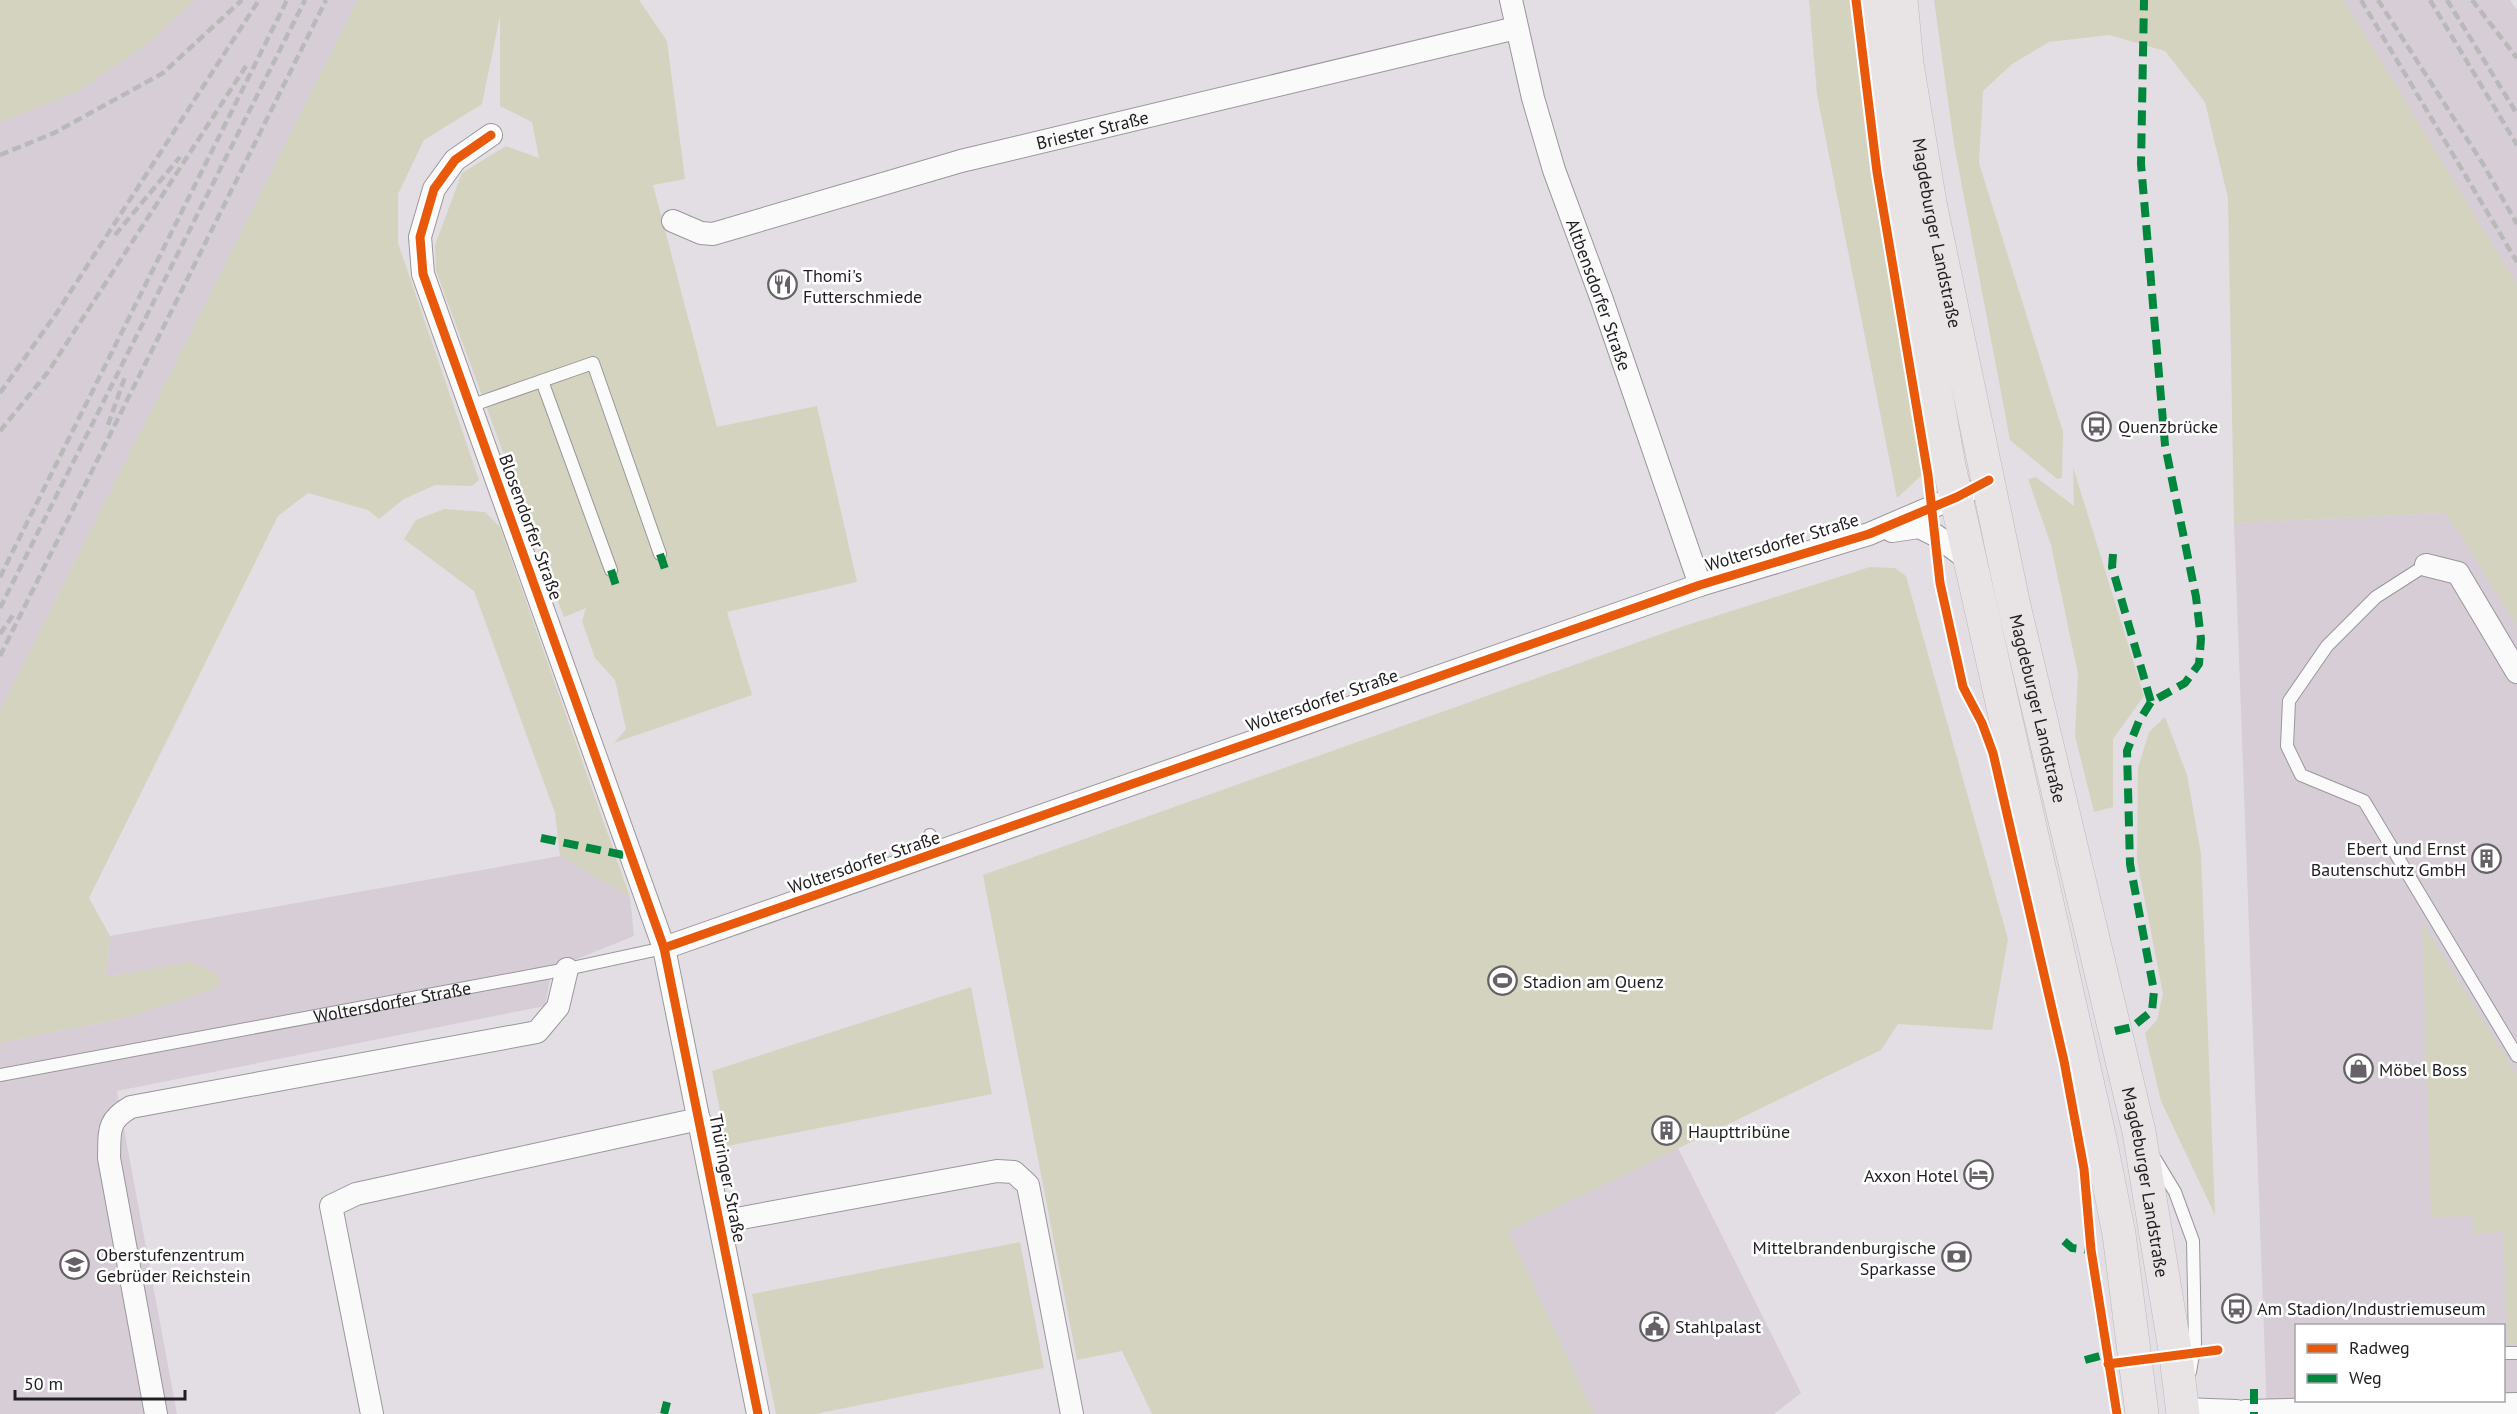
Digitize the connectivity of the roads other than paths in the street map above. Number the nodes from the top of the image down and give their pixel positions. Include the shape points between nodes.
1 (1511, 0) edge
2 (1876, 0) edge
3 (1901, 0) edge
4 (1516, 28) junction
5 (491, 135) dead end
6 (673, 221) dead end
7 (542, 381) junction
8 (470, 406) junction
9 (1989, 480) junction
10 (1957, 497) junction
11 (1869, 534) junction
12 (660, 554) dead end
13 (1969, 560) junction
14 (2426, 565) joint
15 (611, 570) dead end
16 (1700, 585) junction
17 (2517, 672) edge
18 (664, 948) junction
19 (567, 969) junction
20 (2517, 1056) edge
21 (0, 1076) edge
22 (699, 1119) junction
23 (720, 1222) junction
24 (2517, 1407) edge
25 (2475, 1412) edge
26 (2139, 1413) edge
27 (2183, 1413) edge
28 (156, 1414) edge
29 (372, 1414) edge
30 (758, 1414) edge
31 (1072, 1414) edge
32 (2236, 1414) edge
33 (2246, 1414) edge

1 - 4 street, Altbensdorfer Straße
2 - 10 main road, Magdeburger Landstraße via 1901,195
3 - 9 main road, Magdeburger Landstraße via 1907,64 1930,203
4 - 6 street, Briester Straße via 961,161 713,234
4 - 16 street, Altbensdorfer Straße via 1554,170
5 - 8 street, Blosendorfer Straße via 455,160 434,189 420,237 423,274
7 - 8 lane
7 - 12 lane via 593,363
7 - 15 lane
8 - 18 street, Blosendorfer Straße
9 - 10 street, Woltersdorfer Straße
9 - 27 main road, Magdeburger Landstraße via 2014,606 2139,1132
10 - 11 street, Woltersdorfer Straße
10 - 13 main road, Magdeburger Landstraße
11 - 13 street, Woltersdorfer Straße via 1919,527
11 - 16 street, Woltersdorfer Straße
13 - 26 main road, Magdeburger Landstraße via 2119,1234
14 - 17 street via 2458,573
14 - 20 lane via 2376,597 2327,646 2289,701 2287,746 2301,775 2364,801
16 - 18 street, Woltersdorfer Straße via 933,845
18 - 19 lane, Woltersdorfer Straße
18 - 22 street, Thüringer Straße
19 - 21 lane, Woltersdorfer Straße
19 - 28 street via 558,1007 537,1032 231,1087 131,1107 116,1115 110,1128 109,1158
22 - 23 street, Thüringer Straße
22 - 29 street, Thüringer Straße via 356,1194 331,1206
23 - 30 street, Thüringer Straße
23 - 31 street, Thüringer Straße via 997,1170 1014,1173 1028,1185
24 - 25 street
25 - 33 street
26 - 27 main road
27 - 32 street

